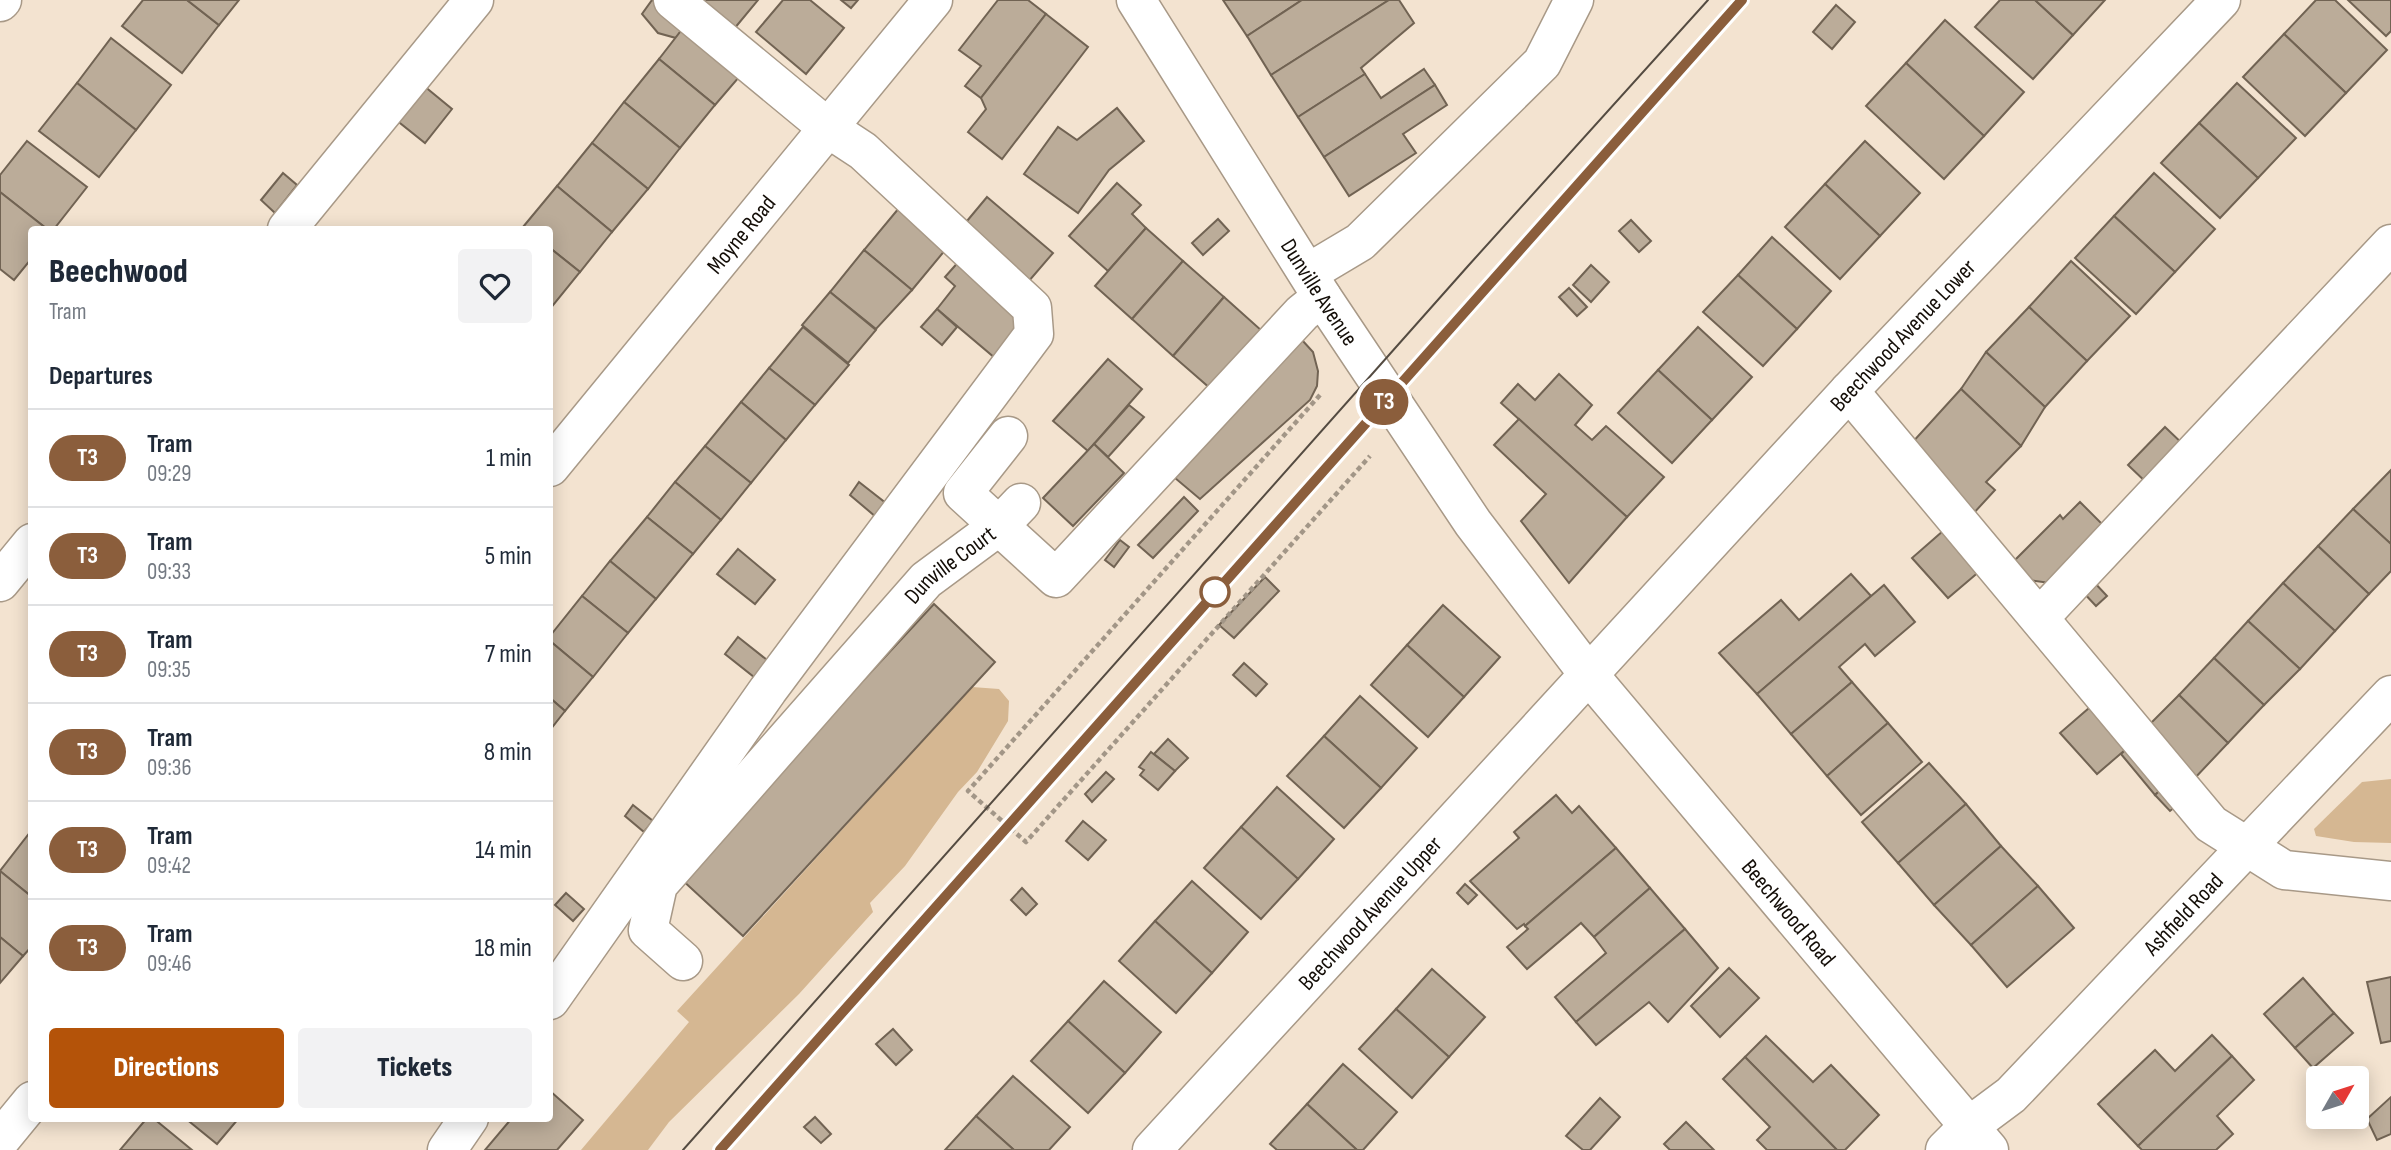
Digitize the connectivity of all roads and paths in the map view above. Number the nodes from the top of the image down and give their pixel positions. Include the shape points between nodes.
1 (474, 0) edge
2 (673, 0) edge
3 (933, 0) edge
4 (1136, 0) edge
5 (1574, 0) edge
6 (2221, 0) edge
7 (828, 128) junction
8 (289, 226) edge
9 (2391, 244) edge
10 (1315, 285) junction
11 (1849, 391) junction
12 (1320, 395) dead end
13 (1008, 436) dead end
14 (1377, 448) dead end
15 (553, 463) edge
16 (1010, 514) junction
17 (28, 548) edge
18 (0, 582) edge
19 (2040, 617) junction
20 (1589, 676) junction
21 (2391, 695) edge
22 (2248, 847) junction
23 (2391, 881) edge
24 (683, 961) dead end
25 (553, 996) edge
26 (28, 1106) edge
27 (466, 1122) edge
28 (0, 1140) edge
29 (1967, 1142) edge
30 (447, 1150) edge
31 (1152, 1150) edge

1 - 8 street
2 - 7 street
3 - 7 street, Moyne Road
4 - 10 street, Dunville Avenue
5 - 10 street via 1542,63
6 - 11 street, Beechwood Avenue Lower
7 - 15 street, Moyne Road
7 - 25 street via 863,151 1032,308 1034,334 768,690
9 - 19 street
10 - 16 street, Dunville Court via 1302,313 1056,578
10 - 20 street, Dunville Avenue via 1450,490
11 - 19 street
11 - 20 street, Beechwood Avenue Lower
12 - 14 path via 968,791 1026,842
13 - 16 street via 963,493
16 - 24 street, Dunville Court via 926,580 658,885 648,930
17 - 18 street
19 - 22 street via 2211,824
20 - 29 street, Beechwood Road
20 - 31 street, Beechwood Avenue Upper
21 - 22 street, Ashfield Road
22 - 23 street via 2284,870
22 - 29 street, Ashfield Road
26 - 28 street
27 - 30 street

